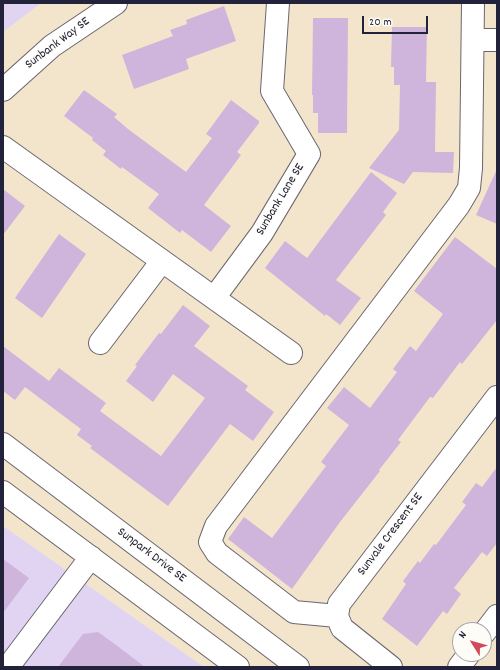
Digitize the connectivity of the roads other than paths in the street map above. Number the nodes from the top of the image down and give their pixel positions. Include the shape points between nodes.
1 (116, 3) edge
2 (278, 3) edge
3 (473, 3) edge
4 (472, 40) junction
5 (497, 40) edge
6 (3, 90) edge
7 (3, 147) edge
8 (162, 261) junction
9 (214, 298) junction
10 (100, 343) dead end
11 (291, 353) dead end
12 (496, 398) edge
13 (3, 444) edge
14 (3, 492) edge
15 (91, 557) junction
16 (337, 616) junction
17 (8, 667) edge
18 (238, 667) edge
19 (298, 667) edge
20 (391, 667) edge

1 - 6 street, Sunbank Way SE via 52,46
2 - 9 street, Sunbank Lane SE via 272,91 309,154 262,233
3 - 4 street
4 - 5 street
4 - 16 street via 469,188 454,212 216,526 210,542 217,553 294,612
7 - 8 street
8 - 9 street
8 - 10 street
9 - 11 street
12 - 16 street, Sunvale Crescent SE via 343,599
13 - 19 street, Sunpark Drive SE
14 - 15 street
15 - 17 street
15 - 18 street
16 - 20 street via 346,632

